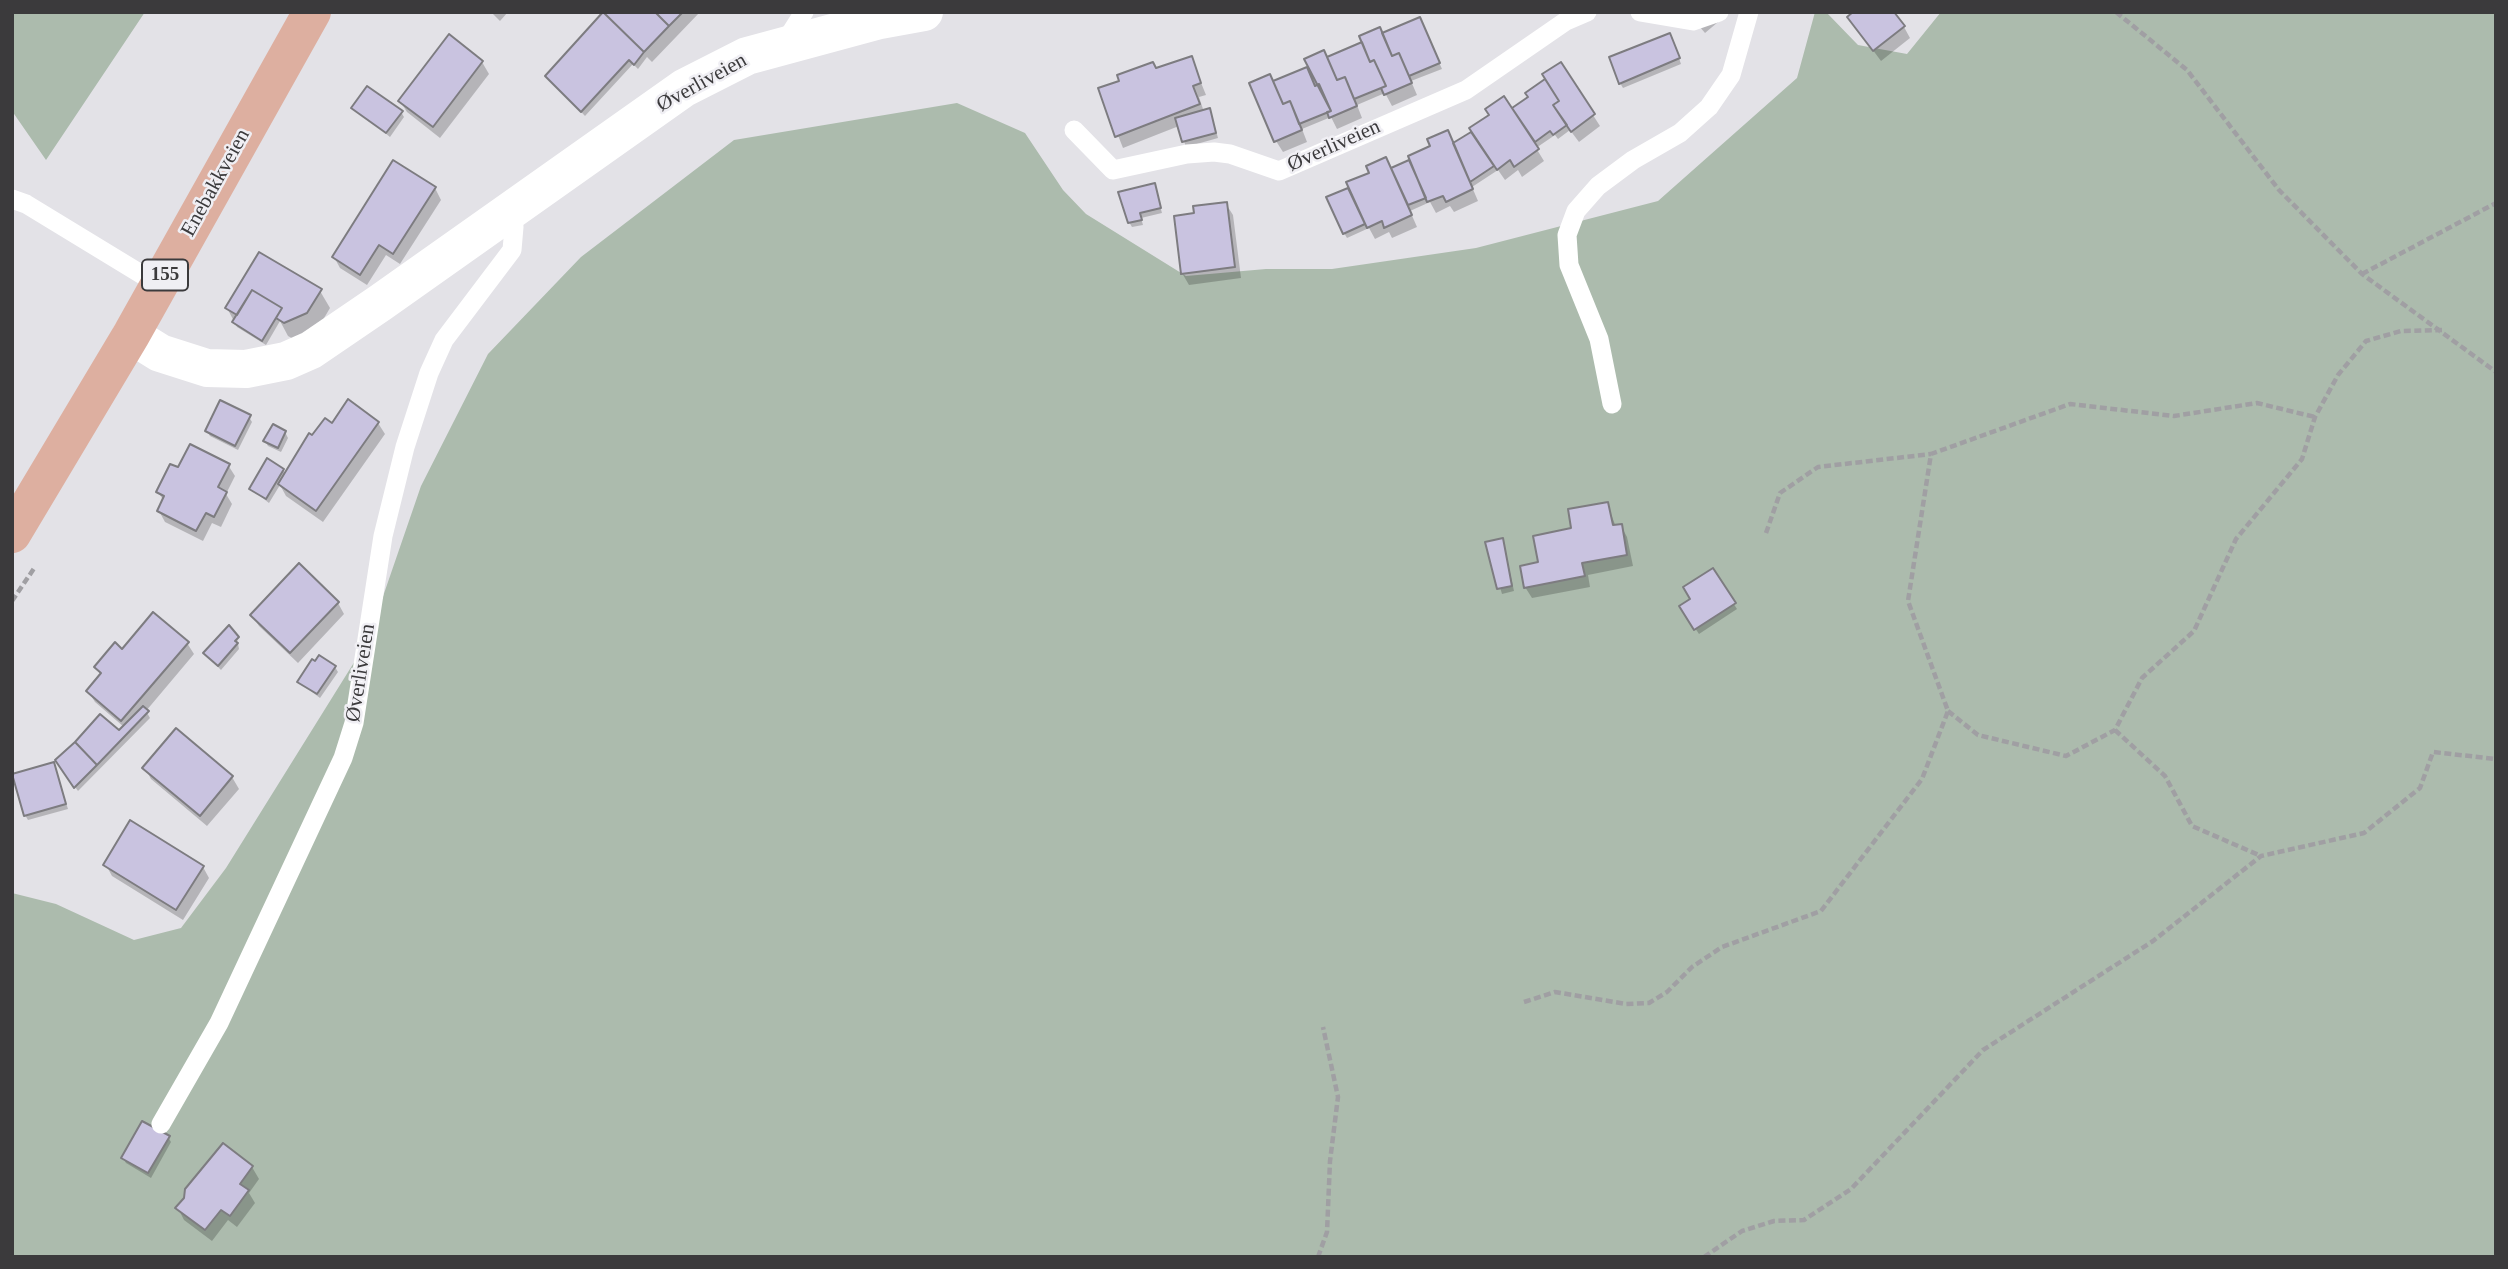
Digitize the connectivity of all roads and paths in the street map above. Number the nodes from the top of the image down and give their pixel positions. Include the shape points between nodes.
1 (312, 12) edge
2 (804, 12) edge
3 (924, 12) edge
4 (1587, 12) edge
5 (1640, 12) edge
6 (1719, 12) edge
7 (1749, 12) edge
8 (2116, 12) edge
9 (1570, 17) edge
10 (783, 46) junction
11 (1074, 130) dead end
12 (12, 199) edge
13 (2496, 203) edge
14 (506, 213) junction
15 (2362, 274) junction
16 (159, 285) junction
17 (2442, 330) junction
18 (131, 335) junction
19 (2496, 372) edge
20 (1612, 404) dead end
21 (2315, 417) junction
22 (1931, 454) junction
23 (1766, 533) dead end
24 (12, 534) edge
25 (1948, 711) junction
26 (2115, 730) junction
27 (2496, 759) edge
28 (2261, 856) junction
29 (1524, 1002) dead end
30 (1323, 1027) dead end
31 (161, 1125) dead end
32 (1318, 1257) edge
33 (1704, 1257) edge

1 - 16 main road, Enebakkveien / 155
2 - 10 lane
3 - 10 street, Øverliveien
4 - 9 lane, Øverliveien
5 - 6 lane via 1693,22
7 - 20 lane via 1731,75 1709,107 1680,133 1598,186 1576,211 1567,235 1569,265 1599,339
8 - 15 path via 2186,70 2279,190
9 - 11 lane, Øverliveien via 1466,90 1279,171 1230,153 1214,152 1112,170
10 - 14 street, Øverliveien via 747,56 684,88
12 - 16 lane
13 - 15 path
14 - 18 street, Øverliveien via 311,350 286,361 246,369 207,368 160,353
14 - 31 lane, Øverliveien via 514,227 512,250 444,340 405,447 383,536 354,723 343,758 219,1023
15 - 17 path
16 - 18 main road, Enebakkveien / 155
17 - 19 path
17 - 21 path via 2401,331 2366,341 2338,375
18 - 24 main road, Enebakkveien / 155
21 - 22 path via 2257,403 2174,416 2070,404
21 - 26 path via 2302,459 2235,539 2194,631 2142,678
22 - 23 path via 1818,467 1780,493
22 - 25 path via 1908,601
25 - 26 path via 1978,735 2066,756
25 - 29 path via 1922,779 1821,911 1722,947 1649,1003 1626,1004 1555,992
26 - 28 path via 2165,776 2192,826
27 - 28 path via 2433,752 2420,788 2364,833
28 - 33 path via 2153,941 1983,1050 1851,1189 1804,1220 1774,1221 1741,1231
30 - 32 path via 1338,1097 1327,1232

